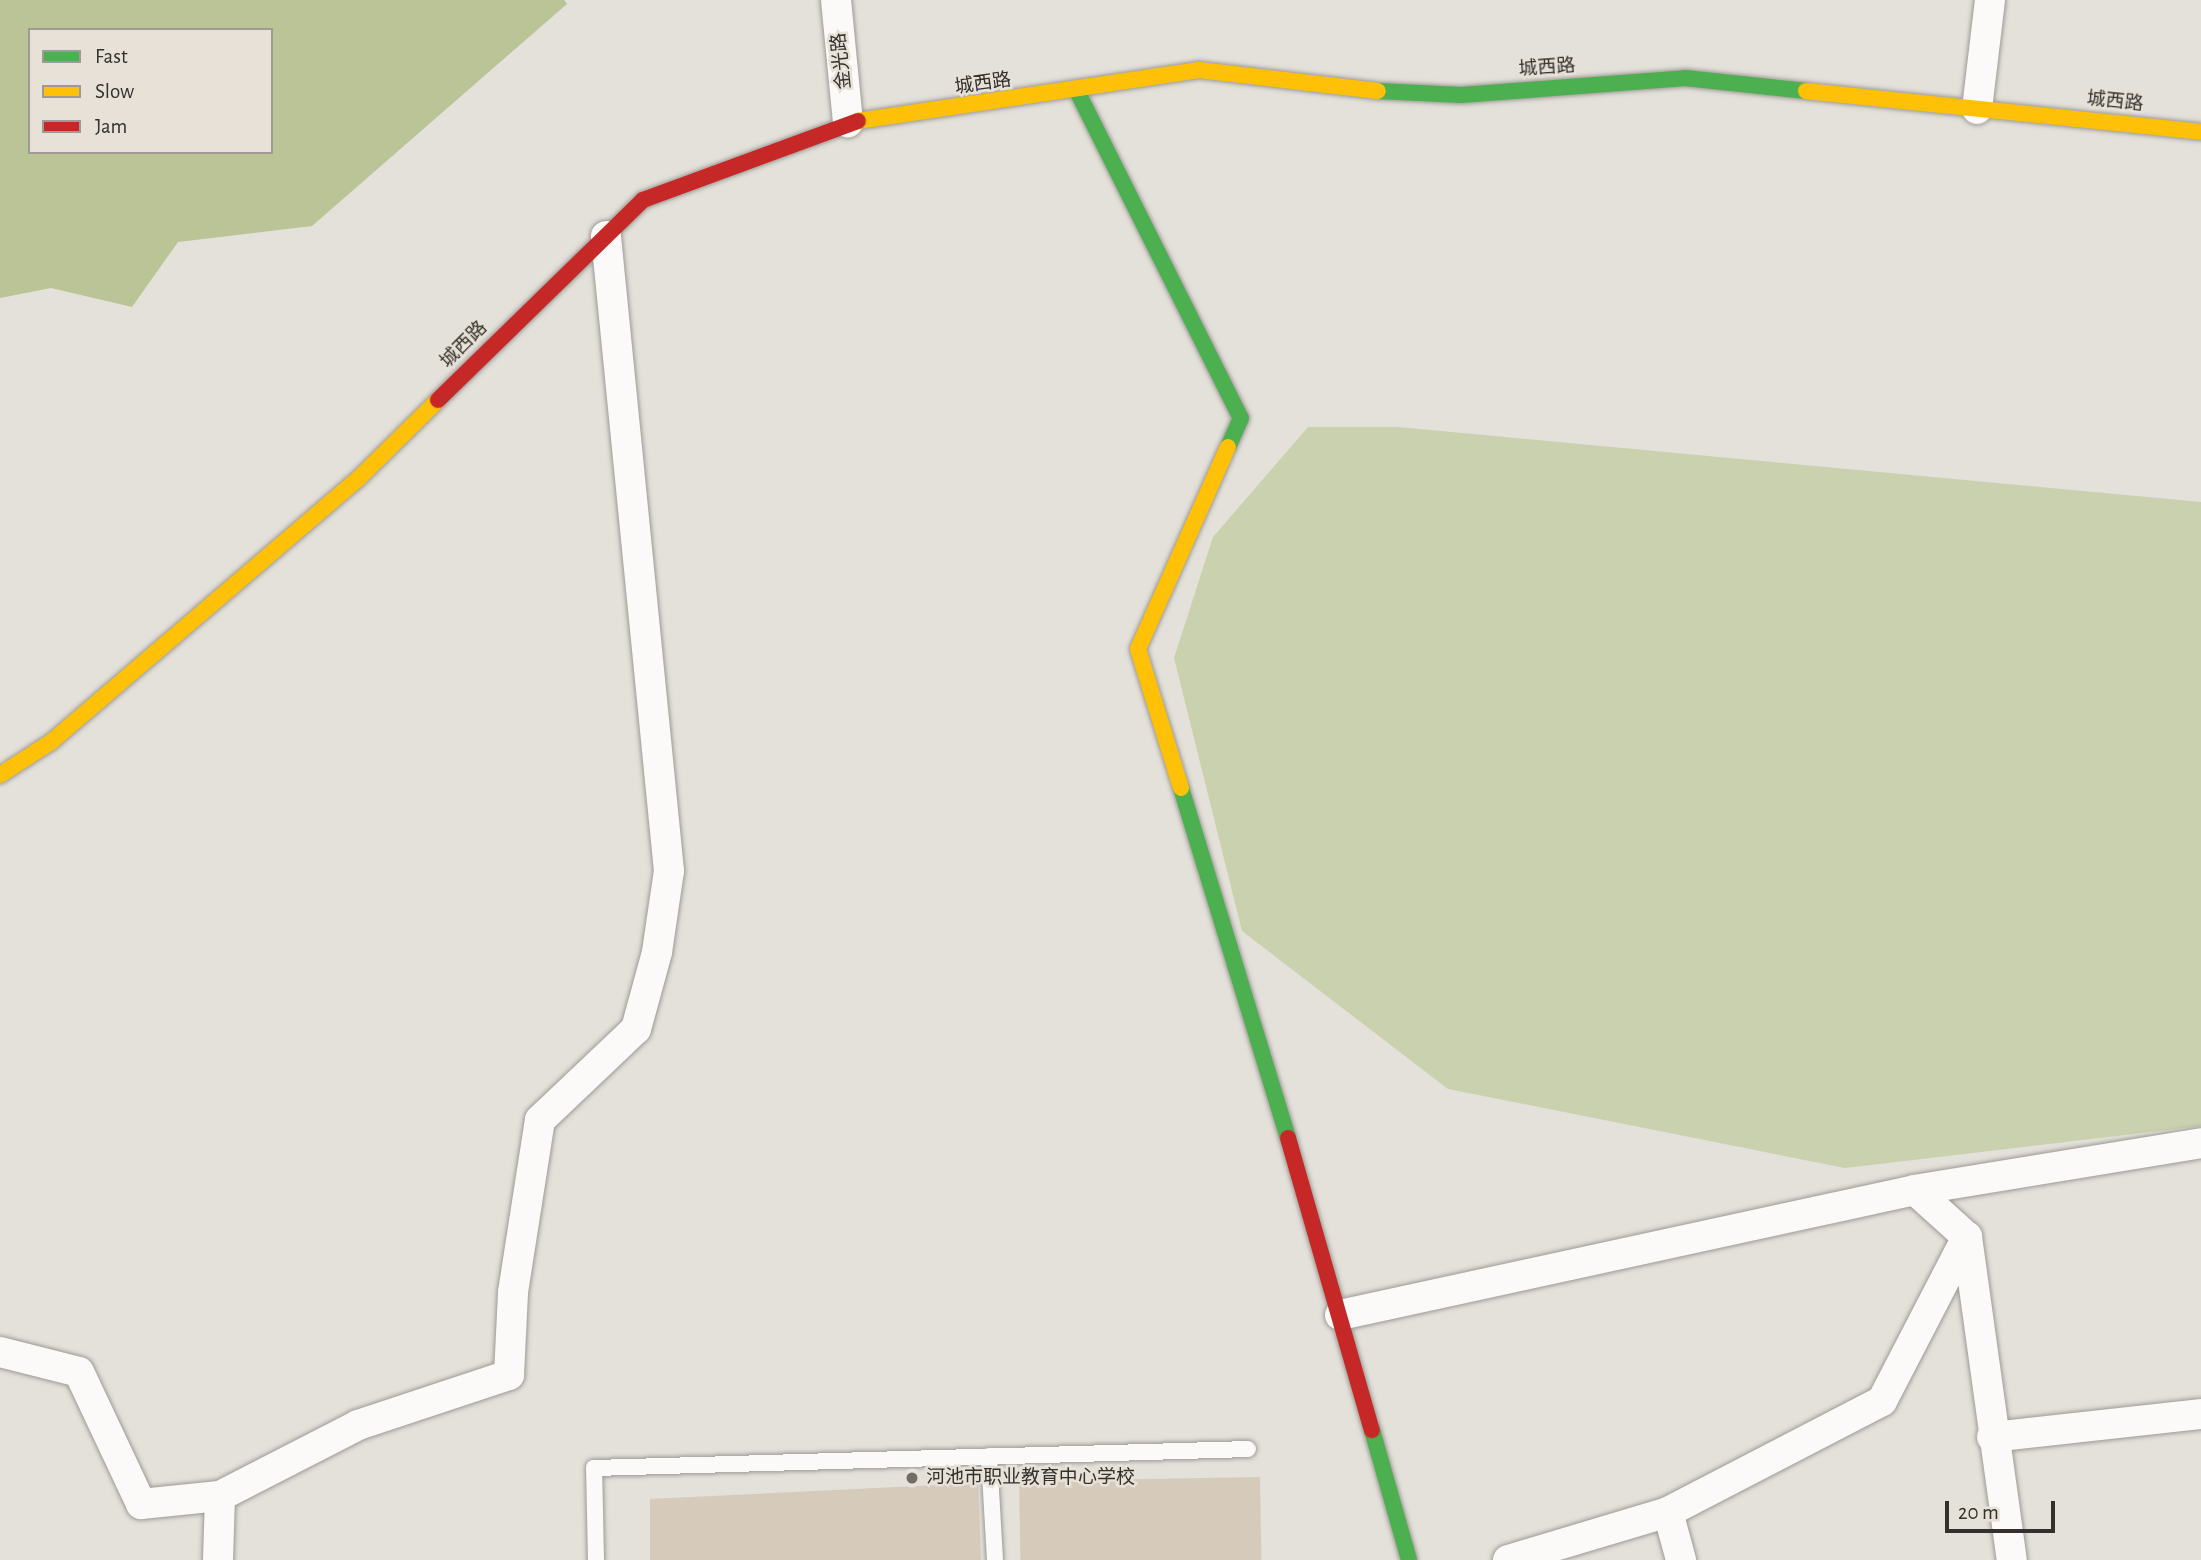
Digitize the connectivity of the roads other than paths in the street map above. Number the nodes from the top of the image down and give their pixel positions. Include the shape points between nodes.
1 (836, 0) edge
2 (1990, 0) edge
3 (1076, 89) junction
4 (1977, 109) junction
5 (848, 122) junction
6 (2201, 132) edge
7 (606, 236) junction
8 (0, 775) edge
9 (2201, 1143) edge
10 (1915, 1190) junction
11 (1967, 1237) junction
12 (1340, 1315) junction
13 (0, 1352) edge
14 (2201, 1414) edge
15 (1993, 1437) junction
16 (1248, 1449) dead end
17 (989, 1456) junction
18 (220, 1496) junction
19 (1668, 1512) junction
20 (218, 1560) edge
21 (596, 1560) edge
22 (995, 1560) edge
23 (1409, 1560) edge
24 (1508, 1560) edge
25 (1681, 1560) edge
26 (2012, 1560) edge

1 - 5 street, 金光路
2 - 4 street
3 - 4 street, 城西路 via 1199,70 1461,96 1685,78
3 - 5 street, 城西路
3 - 12 street via 1241,418 1138,649
4 - 6 street, 城西路
5 - 7 street, 城西路 via 643,200
7 - 8 street, 城西路 via 358,479 51,742
7 - 18 street via 669,871 657,952 636,1029 540,1120 513,1292 509,1375 358,1425
9 - 10 street
10 - 11 street
10 - 12 street
11 - 15 street
11 - 19 street via 1882,1401
12 - 23 street
13 - 18 street via 79,1372 141,1504
14 - 15 street
15 - 26 street
16 - 17 lane
17 - 21 lane via 594,1468
17 - 22 lane
18 - 20 street
19 - 24 street
19 - 25 street

